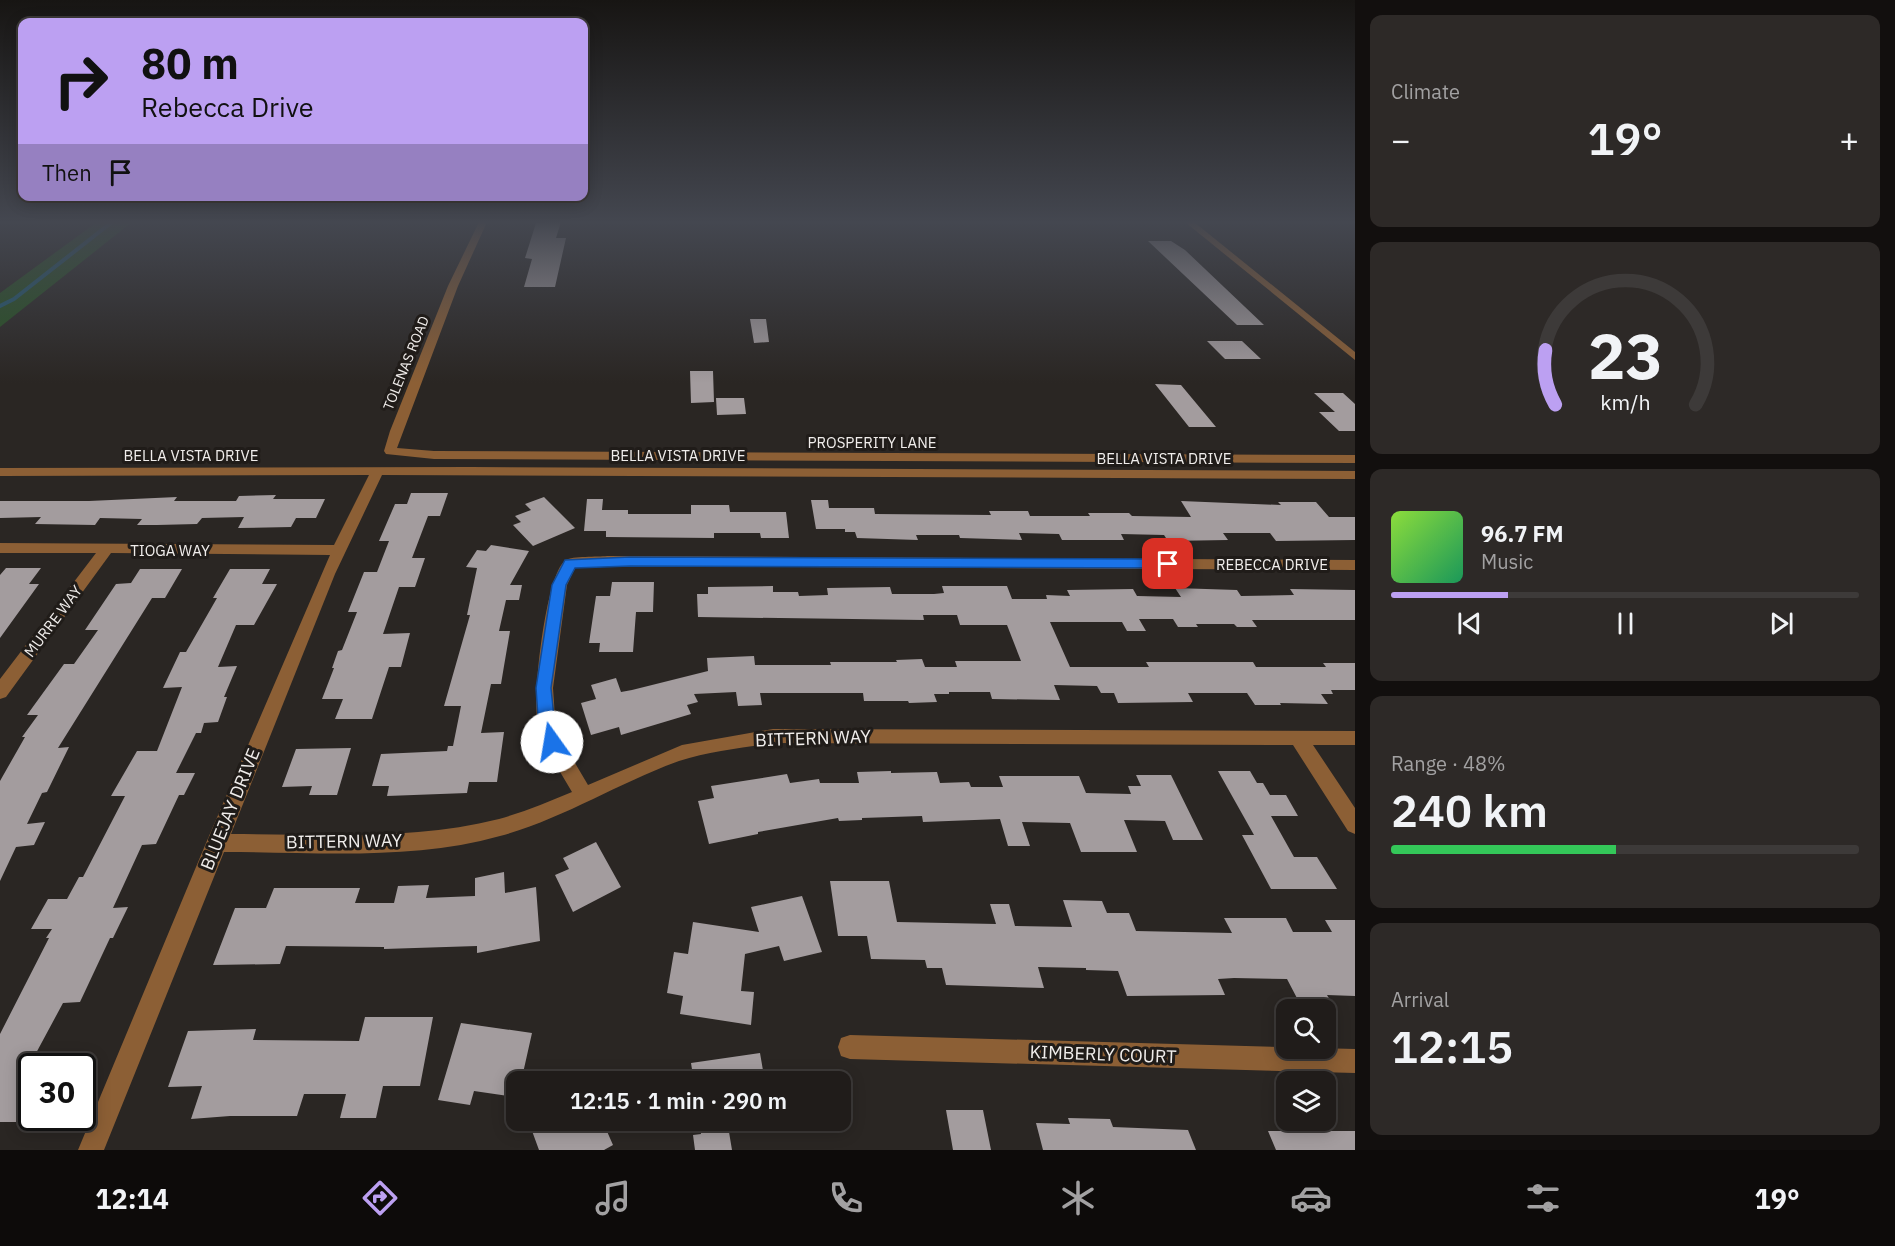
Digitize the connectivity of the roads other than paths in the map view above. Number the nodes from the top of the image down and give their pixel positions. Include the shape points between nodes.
1 (458, 276) edge
2 (1255, 276) edge
3 (1355, 357) edge
4 (390, 451) joint
5 (1355, 459) edge
6 (376, 471) junction
7 (0, 472) edge
8 (1355, 475) edge
9 (0, 548) edge
10 (106, 550) junction
11 (339, 550) junction
12 (1355, 565) edge
13 (0, 692) edge
14 (1298, 738) junction
15 (1355, 738) edge
16 (584, 796) junction
17 (1355, 825) edge
18 (216, 843) junction
19 (850, 1047) dead end
20 (1355, 1061) edge
21 (91, 1150) edge

1 - 4 street, TOLENAS ROAD
2 - 3 street
4 - 5 street, PROSPERITY LANE via 434,455 755,458
6 - 7 street, BELLA VISTA DRIVE
6 - 8 street, BELLA VISTA DRIVE
6 - 11 street, BLUEJAY DRIVE
9 - 10 street, TIOGA WAY
10 - 11 street, TIOGA WAY
10 - 13 street, MURRE WAY
11 - 18 street, BLUEJAY DRIVE
12 - 16 street, REBECCA DRIVE via 631,561 570,564 559,585 544,688 552,742
14 - 15 street, BITTERN WAY
14 - 16 street, BITTERN WAY via 773,736 672,757
14 - 17 street
16 - 18 street, BITTERN WAY via 498,828 455,835 406,841
18 - 21 street, BLUEJAY DRIVE
19 - 20 street, KIMBERLY COURT

